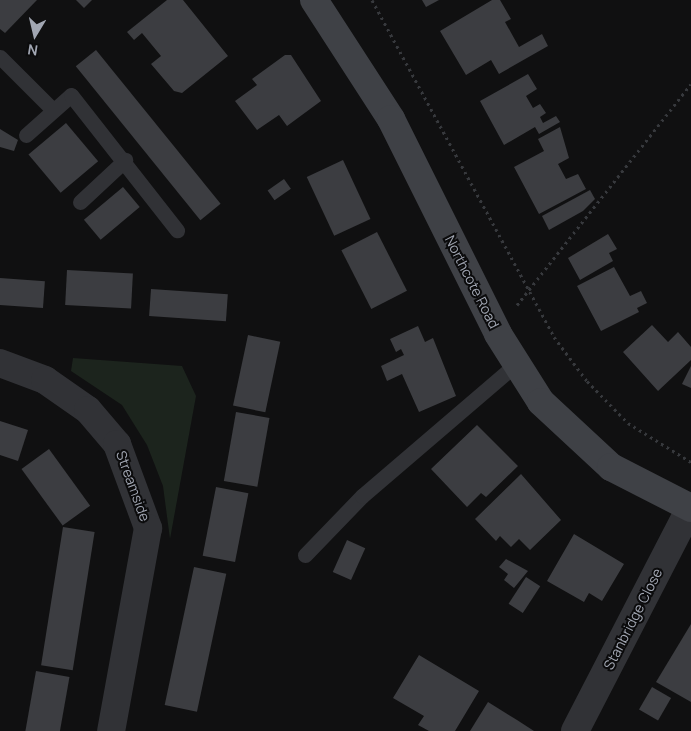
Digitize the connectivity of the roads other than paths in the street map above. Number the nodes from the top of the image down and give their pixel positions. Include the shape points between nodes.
1 (314, 0) edge
2 (0, 58) edge
3 (53, 110) junction
4 (26, 135) dead end
5 (125, 160) junction
6 (80, 202) dead end
7 (177, 230) dead end
8 (0, 362) edge
9 (516, 365) junction
10 (691, 508) edge
11 (305, 555) dead end
12 (111, 731) edge
13 (575, 731) edge

1 - 9 street, Northcote Road via 391,119
2 - 3 lane
3 - 4 lane
3 - 5 lane via 71,95
5 - 6 lane
5 - 7 lane
8 - 12 street, Streamside via 45,380 88,410 117,444 148,528
9 - 10 street, Northcote Road via 541,402 612,467
9 - 11 lane via 362,496
10 - 13 street, Stanbridge Close

